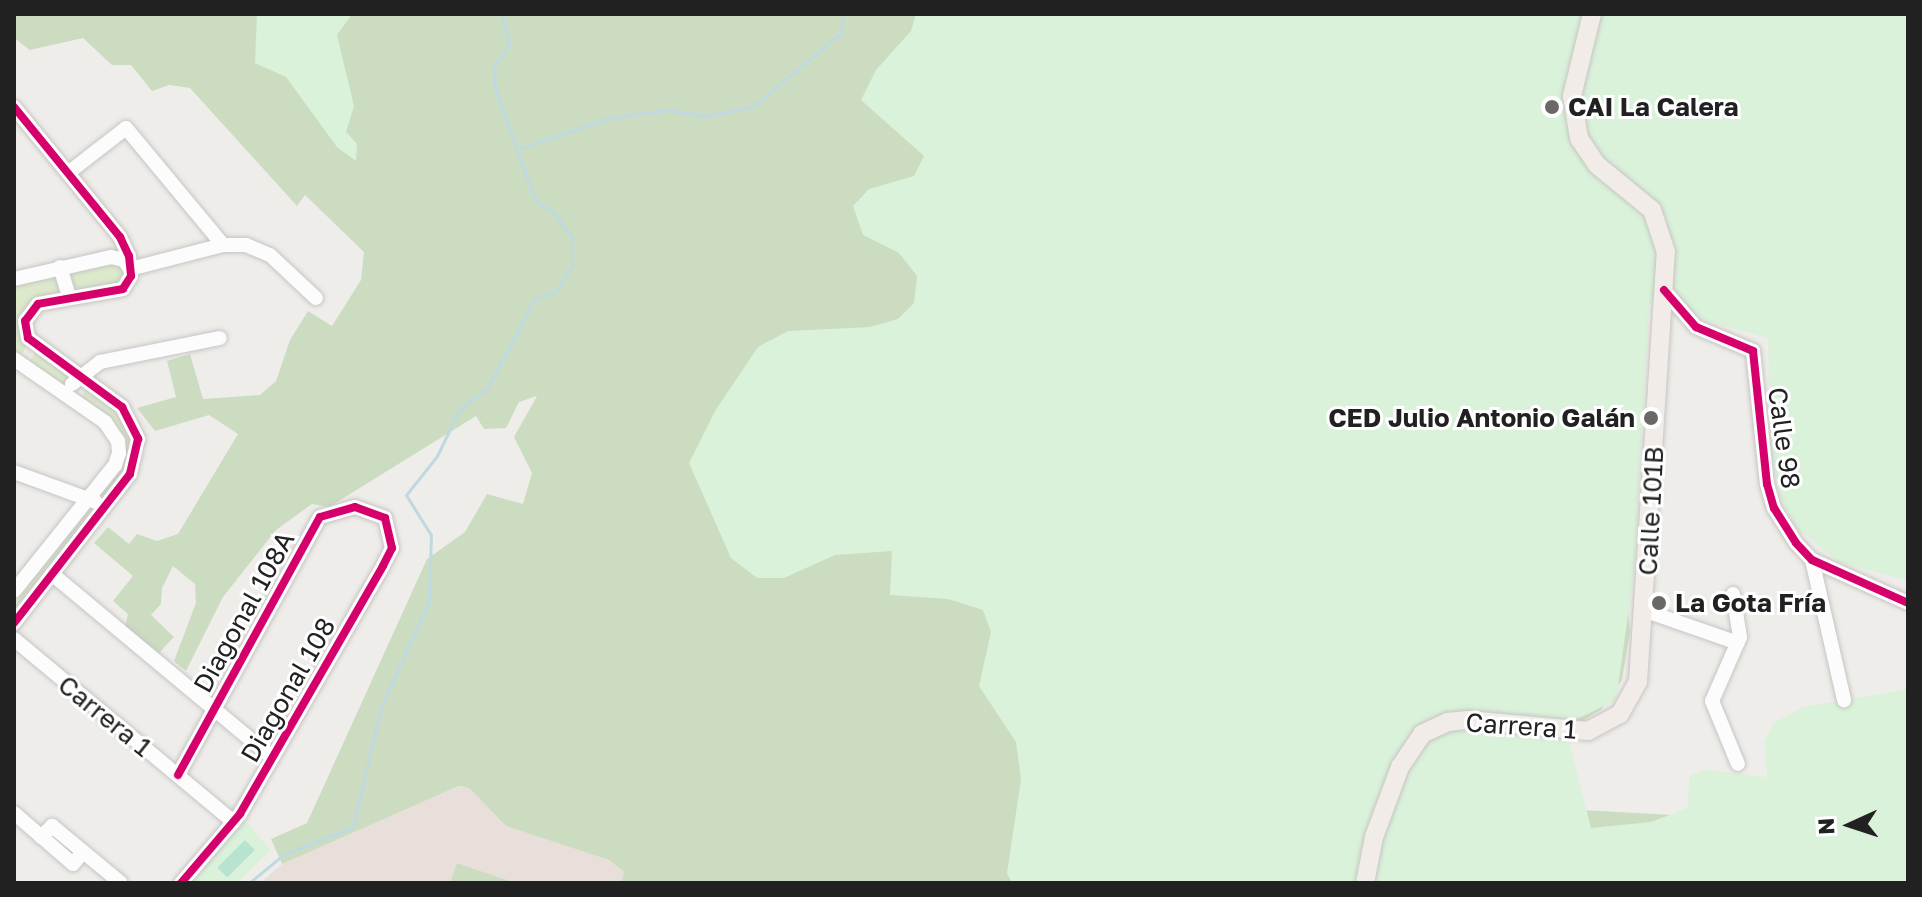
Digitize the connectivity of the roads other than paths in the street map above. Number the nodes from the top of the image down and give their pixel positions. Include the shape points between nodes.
1 (1592, 14) edge
2 (14, 107) edge
3 (68, 173) junction
4 (223, 245) junction
5 (60, 267) junction
6 (130, 269) junction
7 (14, 279) edge
8 (1664, 290) junction
9 (69, 297) junction
10 (316, 298) dead end
11 (220, 338) dead end
12 (33, 345) junction
13 (17, 362) edge
14 (76, 377) junction
15 (66, 395) junction
16 (14, 472) edge
17 (90, 497) junction
18 (103, 509) junction
19 (372, 509) joint
20 (1812, 560) junction
21 (52, 574) junction
22 (14, 591) edge
23 (1733, 594) dead end
24 (1908, 602) edge
25 (1646, 611) junction
26 (14, 623) edge
27 (14, 639) edge
28 (1738, 643) junction
29 (1844, 700) dead end
30 (213, 708) junction
31 (1609, 722) joint
32 (272, 757) junction
33 (1738, 764) dead end
34 (178, 775) junction
35 (14, 813) edge
36 (234, 822) junction
37 (121, 883) edge
38 (181, 883) edge
39 (1365, 883) edge

1 - 8 main road, Calle 101B via 1573,81 1574,123 1589,157 1644,201 1659,221 1666,252
2 - 3 street
3 - 4 street via 122,128
3 - 6 street via 120,237
4 - 6 street
4 - 10 street via 246,245 270,255
5 - 6 street via 117,257
5 - 7 street
5 - 9 street
6 - 9 street via 123,289
8 - 20 street, Calle 98 via 1696,327 1750,347 1774,508
8 - 25 main road, Calle 101B
9 - 12 street via 38,304 28,314 25,330
11 - 14 street via 100,362
12 - 13 street
12 - 14 street
13 - 15 street
14 - 15 street
14 - 18 street via 122,407 138,439 130,474
15 - 17 street via 105,422 118,441 115,465
16 - 17 street
17 - 18 street
17 - 22 street
18 - 21 street
19 - 30 street, Diagonal 108A via 338,509 320,517
19 - 32 street, Diagonal 108 via 385,518 392,548
20 - 24 street
20 - 29 street
21 - 26 street
21 - 30 street
23 - 28 street
25 - 28 street
25 - 31 main road, Calle 101B via 1638,682 1627,704
27 - 34 street, Carrera 1
28 - 33 street via 1712,701
30 - 32 street
30 - 34 street, Diagonal 108A
31 - 39 main road, Carrera 1 via 1576,732 1468,720 1431,727 1414,742 1400,767 1374,837
32 - 36 street, Diagonal 108
34 - 36 street, Carrera 1
35 - 37 street via 73,864 83,852
36 - 38 street, Diagonal 108

